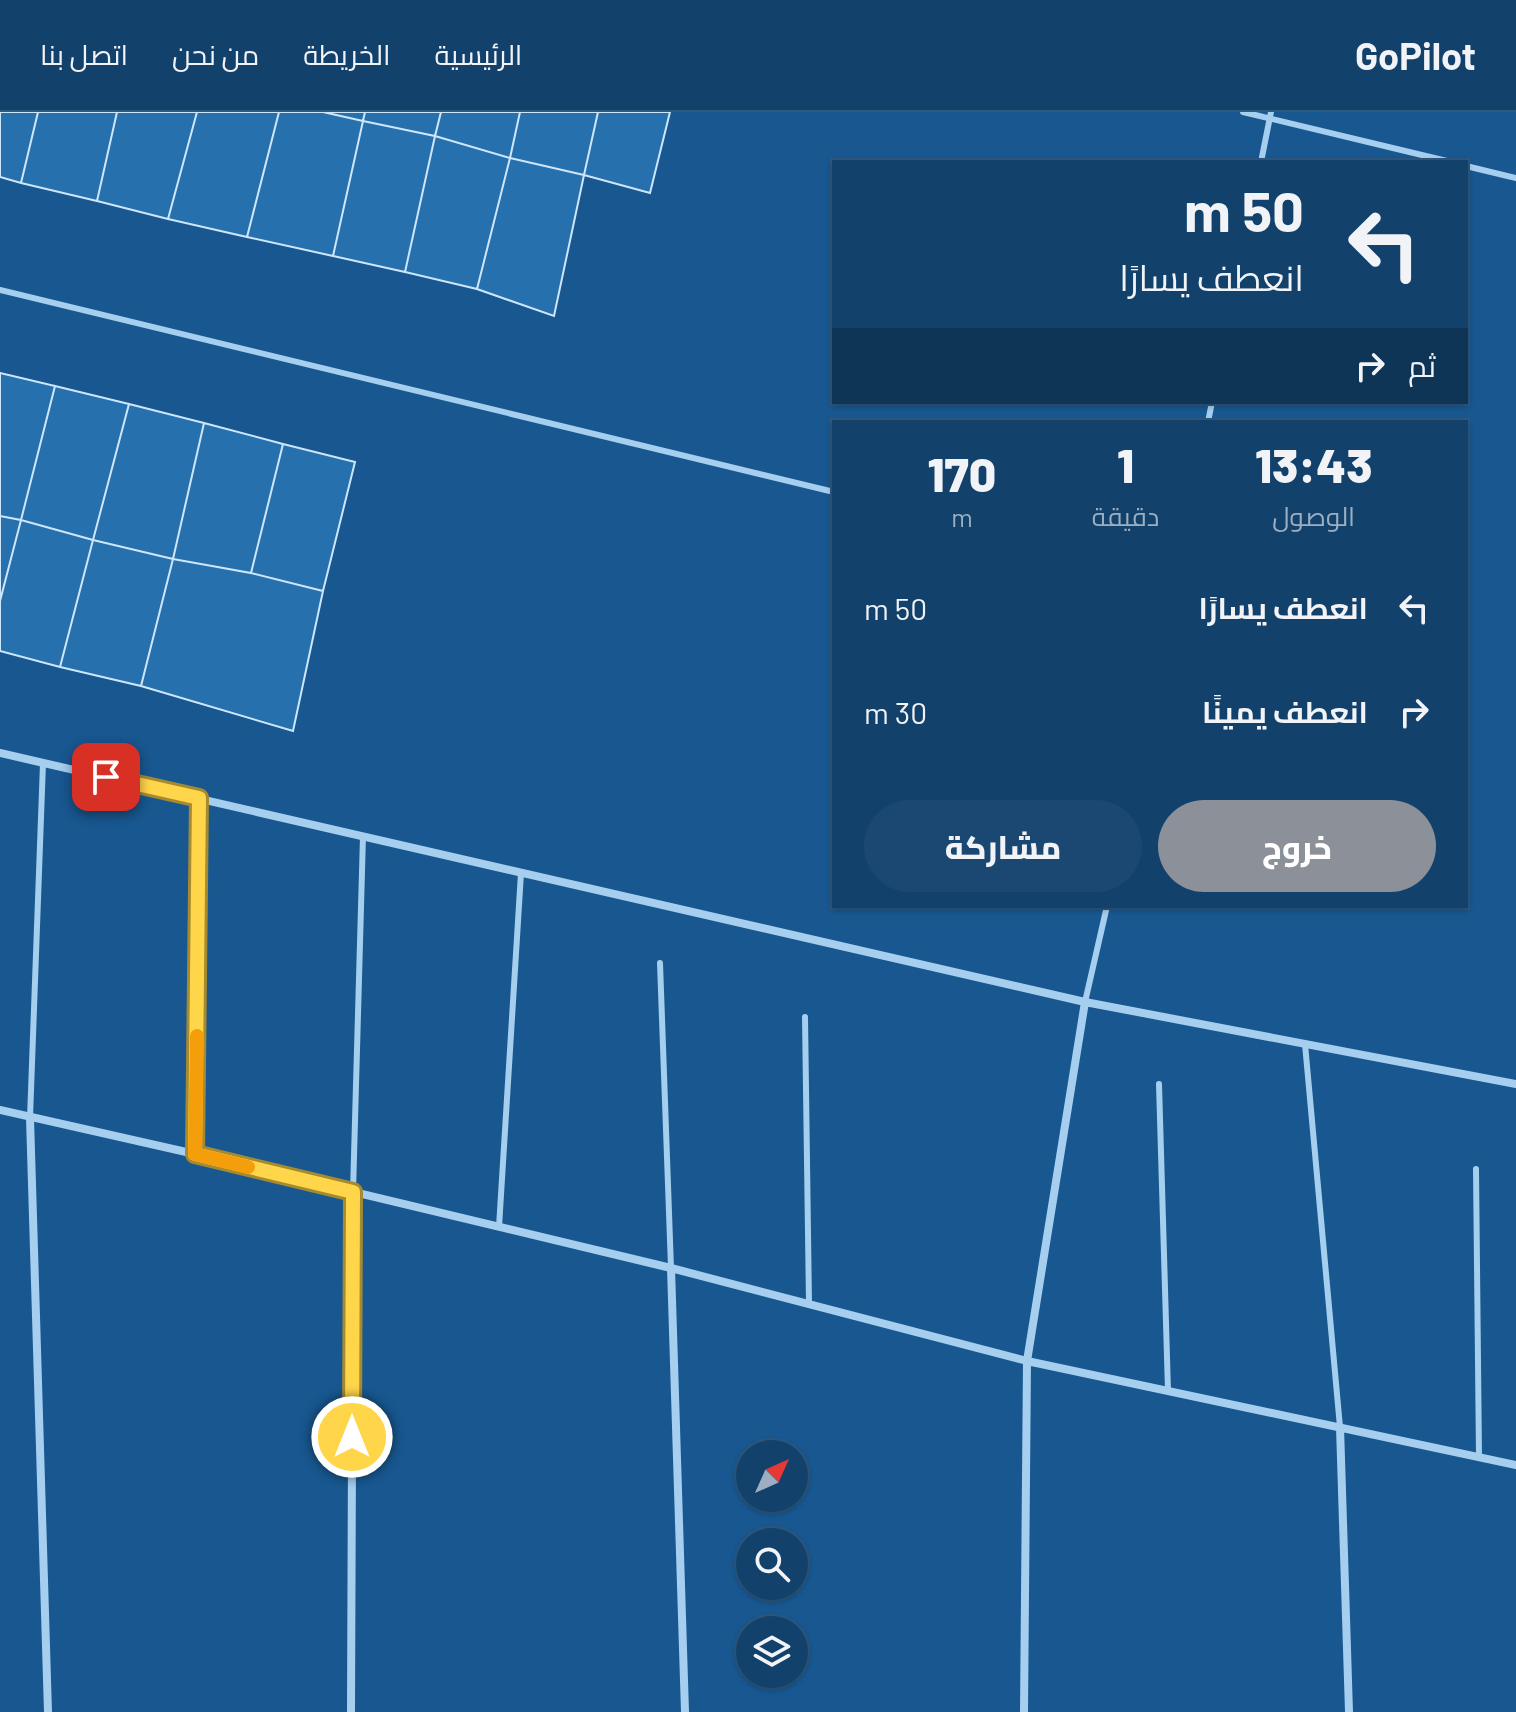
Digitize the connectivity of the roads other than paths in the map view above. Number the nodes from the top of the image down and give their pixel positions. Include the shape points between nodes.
1 (1243, 112) edge
2 (1270, 115) edge
3 (1261, 160) edge
4 (1443, 160) edge
5 (1468, 166) edge
6 (1516, 178) edge
7 (0, 290) edge
8 (832, 492) edge
9 (0, 753) edge
10 (43, 763) junction
11 (199, 798) junction
12 (363, 836) junction
13 (521, 873) junction
14 (1107, 908) edge
15 (660, 963) dead end
16 (1085, 1002) junction
17 (805, 1017) dead end
18 (1305, 1044) junction
19 (1159, 1084) dead end
20 (1516, 1084) edge
21 (0, 1110) edge
22 (30, 1118) junction
23 (195, 1154) junction
24 (1476, 1169) dead end
25 (353, 1192) junction
26 (499, 1227) junction
27 (671, 1268) junction
28 (809, 1304) junction
29 (1027, 1361) junction
30 (1168, 1391) junction
31 (1340, 1427) junction
32 (1479, 1457) junction
33 (1516, 1465) edge
34 (48, 1712) edge
35 (351, 1712) edge
36 (685, 1712) edge
37 (1024, 1712) edge
38 (1349, 1712) edge

1 - 2 lane
2 - 3 lane
2 - 4 lane
5 - 6 lane
7 - 8 lane
9 - 10 street
10 - 11 street
10 - 22 lane
11 - 12 street
11 - 23 lane
12 - 13 street
12 - 25 lane
13 - 16 street
13 - 26 lane
14 - 16 lane
15 - 27 lane
16 - 18 street
16 - 29 street
17 - 28 lane
18 - 20 street
18 - 31 lane
19 - 30 lane
21 - 22 street
22 - 23 street
22 - 34 street
23 - 25 street
24 - 32 lane
25 - 26 street
25 - 35 street
26 - 27 street
27 - 28 street
27 - 36 street
28 - 29 street
29 - 30 street
29 - 37 street
30 - 31 street
31 - 32 street
31 - 38 street
32 - 33 street

